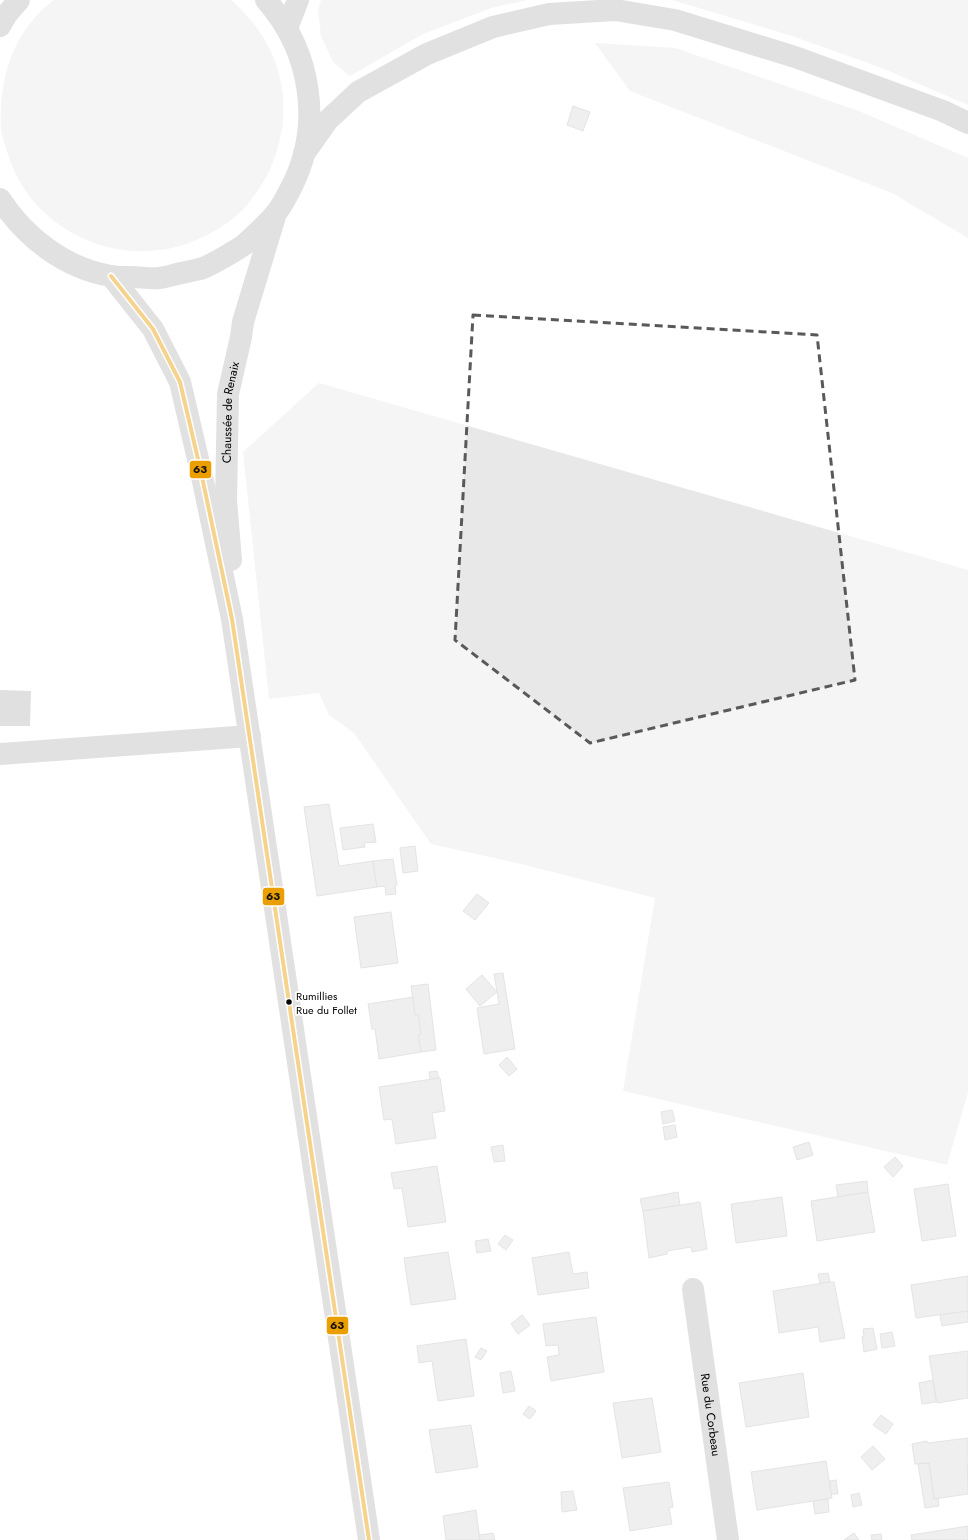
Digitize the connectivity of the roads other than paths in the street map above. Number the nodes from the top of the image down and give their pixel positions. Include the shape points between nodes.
1 (266, 0) edge
2 (298, 0) edge
3 (287, 28) junction
4 (968, 123) edge
5 (304, 154) junction
6 (0, 199) edge
7 (277, 211) junction
8 (111, 276) junction
9 (232, 619) junction
10 (250, 736) junction
11 (0, 754) edge
12 (693, 1289) dead end
13 (369, 1540) edge
14 (728, 1540) edge

1 - 3 main road
2 - 3 main road
3 - 5 main road via 298,51 308,89 309,128
4 - 5 main road via 943,111 795,57 675,20 615,10 542,16 493,27 427,54 358,92 328,120
5 - 7 main road via 298,175
6 - 8 main road via 10,215 31,237 55,255 82,268
7 - 8 main road via 244,245 203,268 158,278
7 - 9 main road, Chaussée de Renaix via 244,322 228,394 226,500 231,547
8 - 9 main road, Chaussée de Renaix via 152,329 180,382
9 - 10 main road, Chaussée de Renaix
10 - 11 main road
10 - 13 main road, Chaussée de Renaix
12 - 14 main road, Rue du Corbeau

